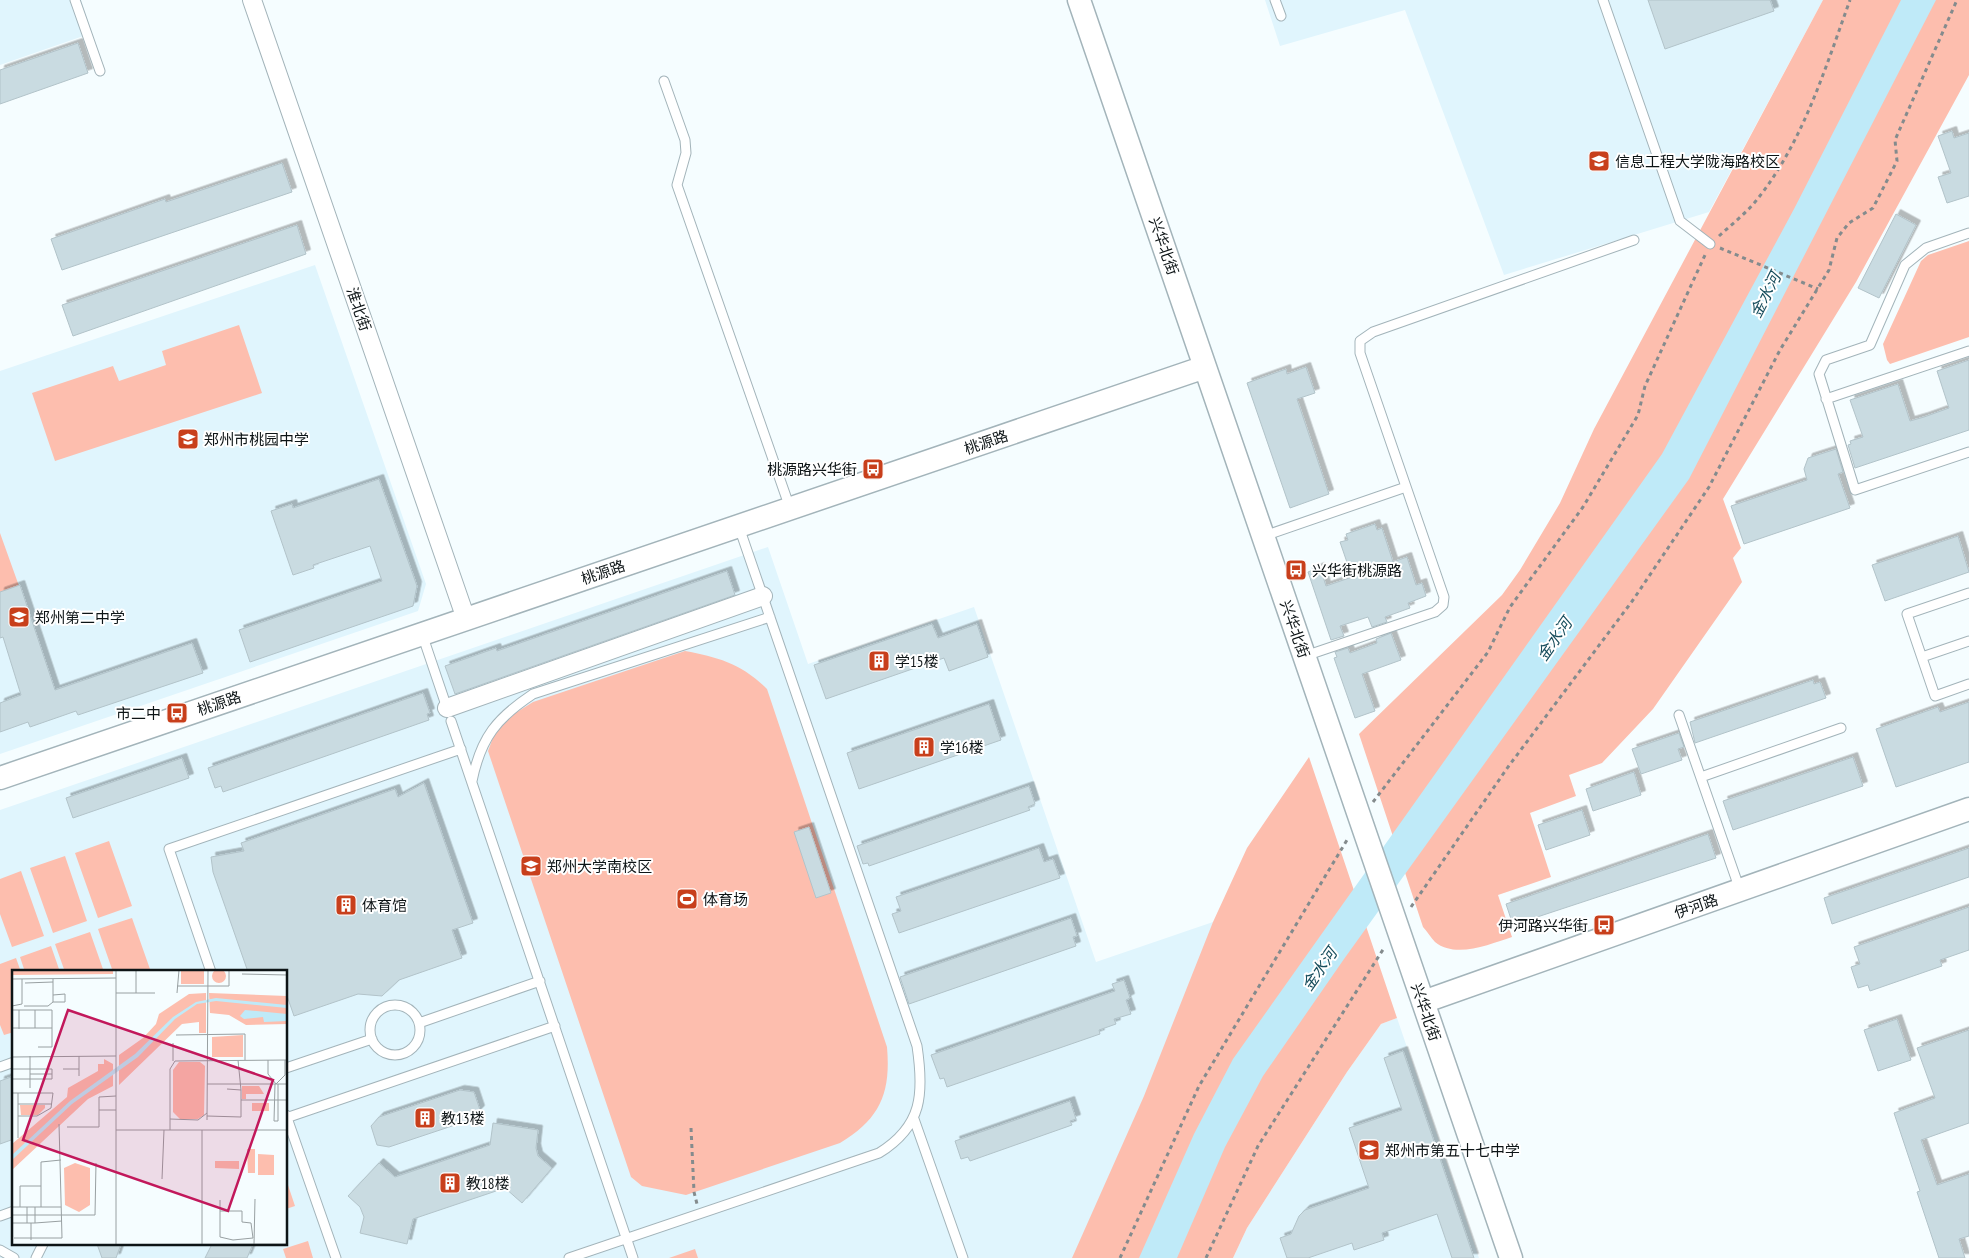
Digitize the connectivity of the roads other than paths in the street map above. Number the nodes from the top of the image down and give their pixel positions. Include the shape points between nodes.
1 (75, 0) edge
2 (252, 0) edge
3 (1079, 0) edge
4 (1275, 0) edge
5 (1603, 0) edge
6 (1281, 16) dead end
7 (100, 71) dead end
8 (664, 81) dead end
9 (1969, 233) edge
10 (1634, 240) dead end
11 (1710, 244) road end
12 (1969, 351) edge
13 (1205, 367) junction
14 (1826, 399) junction
15 (1969, 452) edge
16 (1406, 487) junction
17 (790, 508) junction
18 (739, 526) junction
19 (1263, 536) junction
20 (1969, 593) edge
21 (763, 596) junction
22 (770, 617) junction
23 (466, 619) junction
24 (422, 634) junction
25 (1969, 641) edge
26 (1304, 657) junction
27 (1922, 657) junction
28 (1969, 684) edge
29 (449, 713) junction
30 (1680, 715) dead end
31 (1841, 728) dead end
32 (461, 749) junction
33 (1701, 777) junction
34 (0, 778) edge
35 (472, 781) junction
36 (1969, 809) edge
37 (1740, 890) junction
38 (209, 970) edge
39 (540, 981) junction
40 (1423, 1002) junction
41 (418, 1023) junction
42 (556, 1026) junction
43 (372, 1039) junction
44 (12, 1063) edge
45 (0, 1067) edge
46 (288, 1067) edge
47 (288, 1117) edge
48 (914, 1119) junction
49 (288, 1120) edge
50 (12, 1212) edge
51 (0, 1216) edge
52 (627, 1238) junction
53 (41, 1246) edge
54 (0, 1250) edge
55 (14, 1258) edge
56 (36, 1258) edge
57 (336, 1258) edge
58 (569, 1258) edge
59 (633, 1258) edge
60 (963, 1258) edge
61 (1511, 1258) edge

1 - 7 lane
2 - 23 street, 淮北街
3 - 13 street, 兴华北街
4 - 6 lane
5 - 11 lane via 1680,221
8 - 17 lane via 685,140 686,153 677,185
9 - 14 lane via 1926,248 1905,265 1870,345 1826,360 1819,374
10 - 16 lane via 1374,332 1360,341 1360,352
12 - 14 lane
13 - 17 street, 桃源路
13 - 19 street, 兴华北街
14 - 15 lane via 1855,490
16 - 19 lane
16 - 26 lane via 1444,597 1442,605 1435,612
17 - 18 street, 桃源路
18 - 21 lane
18 - 23 street, 桃源路
19 - 26 street, 兴华北街
20 - 27 lane via 1907,614
21 - 22 lane
21 - 29 street
22 - 35 lane via 533,694 509,710 490,729
22 - 48 lane via 917,1046 922,1078
23 - 24 street, 桃源路
24 - 29 lane
24 - 34 street, 桃源路
25 - 27 lane
26 - 40 street, 兴华北街
27 - 28 lane via 1935,696
29 - 32 lane
30 - 33 lane
31 - 33 lane
32 - 35 lane
32 - 38 lane via 169,848
33 - 37 lane
35 - 39 lane
36 - 37 street, 伊河路
37 - 40 street, 伊河路
39 - 41 lane
39 - 42 lane
40 - 61 street, 兴华北街
41 - 43 lane via 419,1038 402,1054 386,1054
41 - 43 lane via 409,1009 385,1007 371,1023
42 - 47 lane
42 - 52 lane
43 - 46 lane
44 - 45 lane
48 - 52 lane via 879,1154
48 - 60 lane
49 - 57 lane
50 - 51 lane
52 - 58 lane
52 - 59 lane
53 - 56 lane
54 - 55 lane

